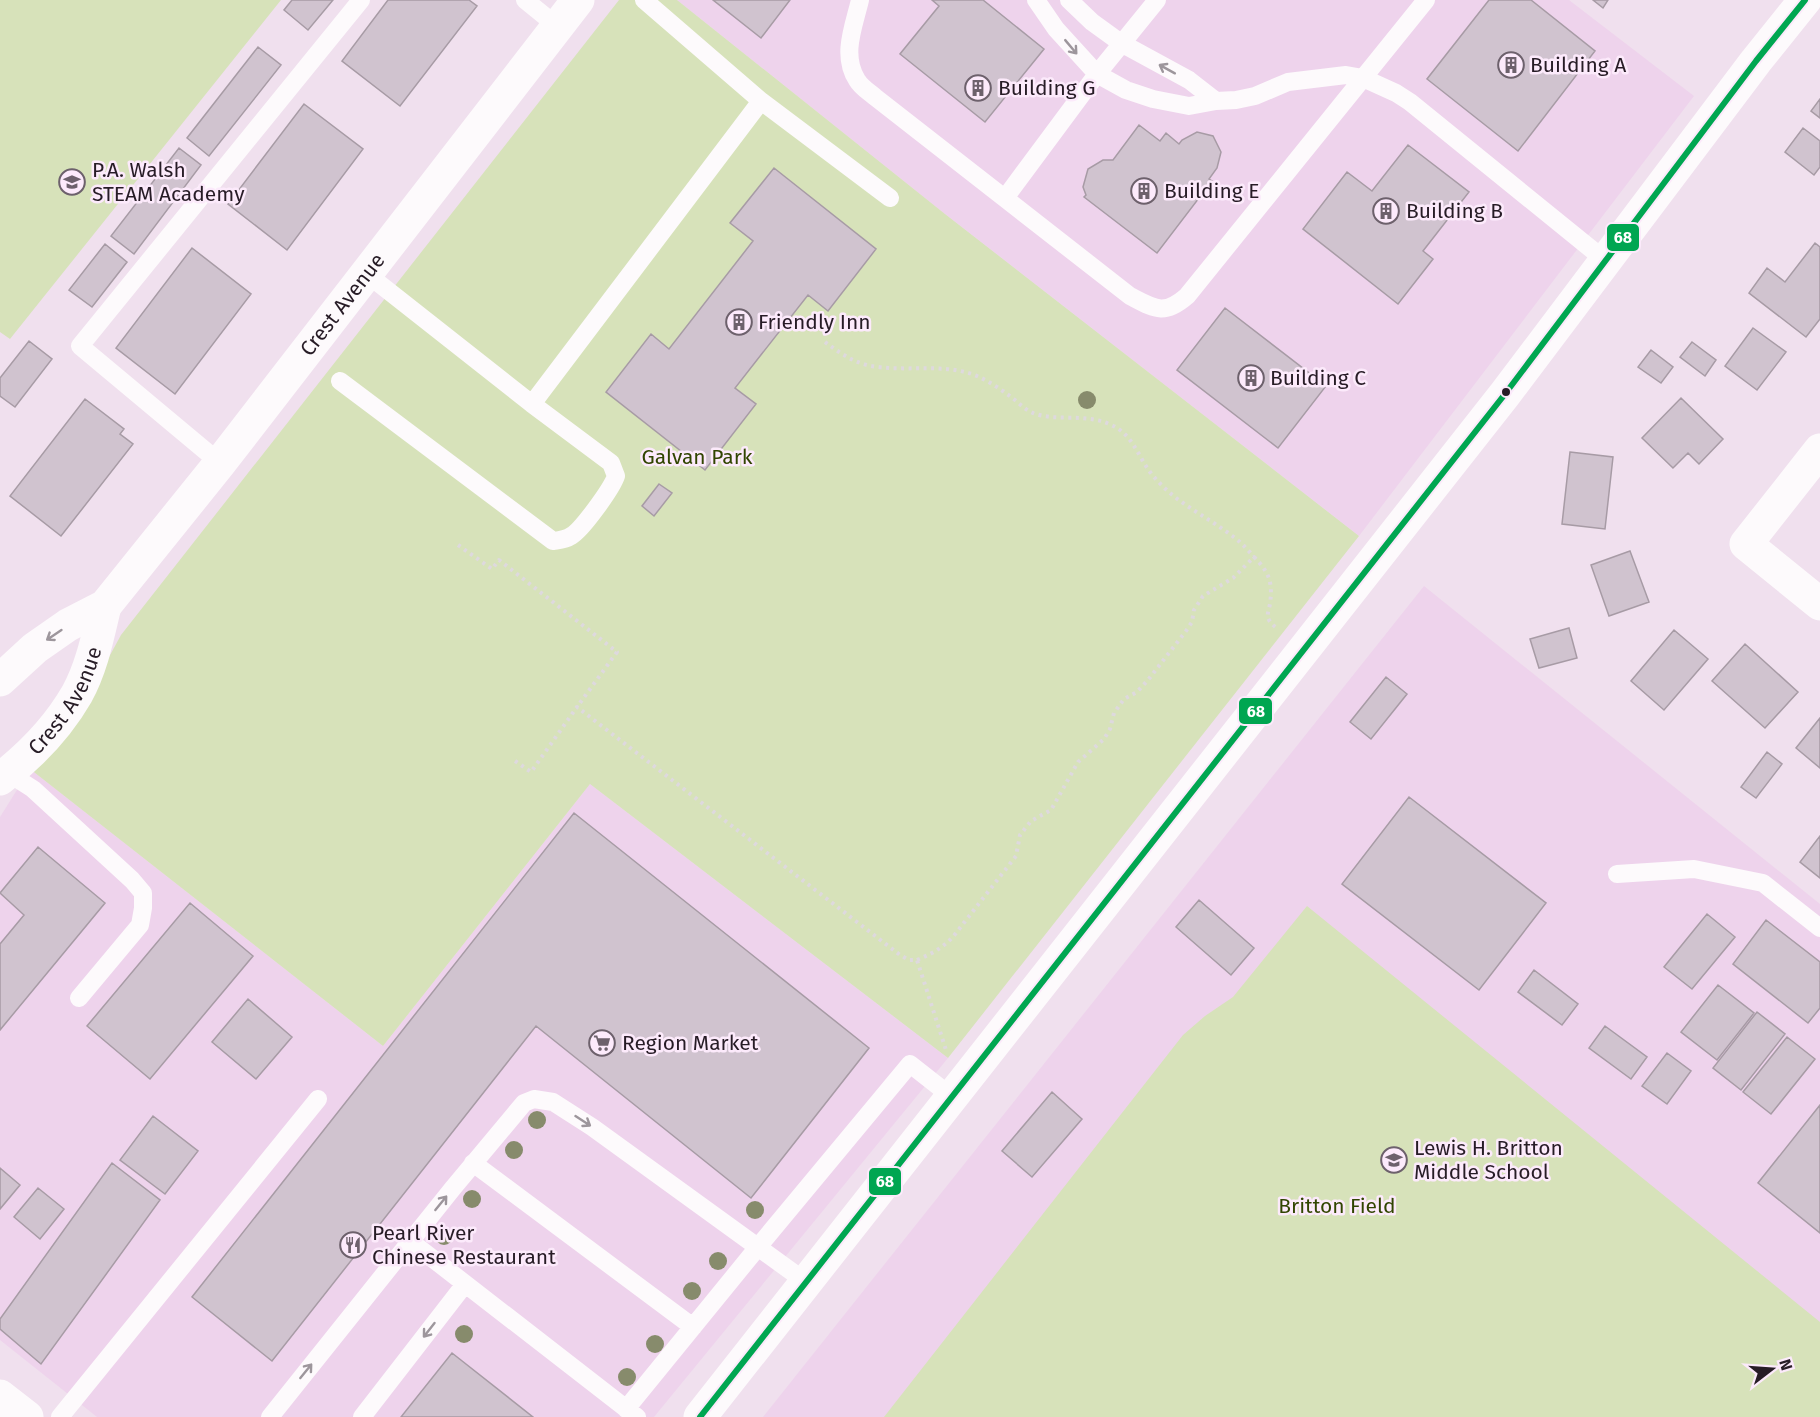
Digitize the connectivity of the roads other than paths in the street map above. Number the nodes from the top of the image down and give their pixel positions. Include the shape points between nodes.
1 (361, 0) edge
2 (525, 0) edge
3 (578, 0) edge
4 (644, 0) edge
5 (860, 0) edge
6 (1036, 0) edge
7 (1069, 0) edge
8 (1157, 0) edge
9 (1426, 0) edge
10 (1805, 0) edge
11 (557, 26) junction
12 (1121, 43) junction
13 (1097, 74) junction
14 (1363, 78) junction
15 (761, 101) junction
16 (1216, 101) junction
17 (890, 198) dead end
18 (1005, 198) junction
19 (1606, 261) junction
20 (367, 274) junction
21 (340, 381) dead end
22 (532, 404) junction
23 (1820, 450) edge
24 (220, 464) junction
25 (1820, 604) edge
26 (105, 606) junction
27 (0, 680) edge
28 (4, 776) edge
29 (1617, 874) dead end
30 (1820, 928) edge
31 (79, 998) dead end
32 (952, 1097) junction
33 (318, 1099) dead end
34 (473, 1164) junction
35 (410, 1241) junction
36 (758, 1247) junction
37 (806, 1282) junction
38 (465, 1284) junction
39 (693, 1327) junction
40 (0, 1396) edge
41 (632, 1413) edge
42 (27, 1417) edge
43 (60, 1417) edge
44 (270, 1417) edge
45 (362, 1417) edge
46 (700, 1417) edge

1 - 24 lane via 80,346
2 - 11 lane
3 - 11 main road, Crest Avenue
4 - 15 lane
5 - 18 lane via 849,46 849,64 858,82
6 -> 13 lane via 1056,29
7 - 12 lane
8 - 12 lane
9 - 14 lane
10 - 19 main road
11 - 20 main road, Crest Avenue
12 - 13 lane
16 -> 12 lane via 1189,81
13 - 16 lane via 1153,99 1189,106
13 - 18 lane
14 - 16 lane via 1346,75 1288,82 1255,96
14 - 18 lane via 1187,296 1174,307 1150,307 1130,296
14 - 19 lane via 1410,102
15 - 17 lane
15 - 22 lane
19 - 32 main road
20 - 22 lane
20 - 24 main road, Crest Avenue
21 - 22 lane via 553,540 564,540 573,535 612,487 616,476 611,463
23 - 25 main road via 1746,544
24 - 26 main road, Crest Avenue
26 -> 27 main road, Crest Avenue via 35,648
26 - 28 main road, Crest Avenue via 78,693 34,750
28 - 31 lane via 33,789 143,893 140,925
29 - 30 lane via 1694,869 1763,883
32 - 36 lane via 910,1064
32 - 37 main road
33 - 43 lane
35 -> 34 lane
34 -> 36 lane via 524,1103 534,1099 553,1102
34 - 39 lane
35 - 38 lane
44 -> 35 lane
36 - 37 lane
36 - 39 lane
37 - 46 main road
38 - 41 lane
38 -> 45 lane
39 - 41 lane
40 - 42 main road

